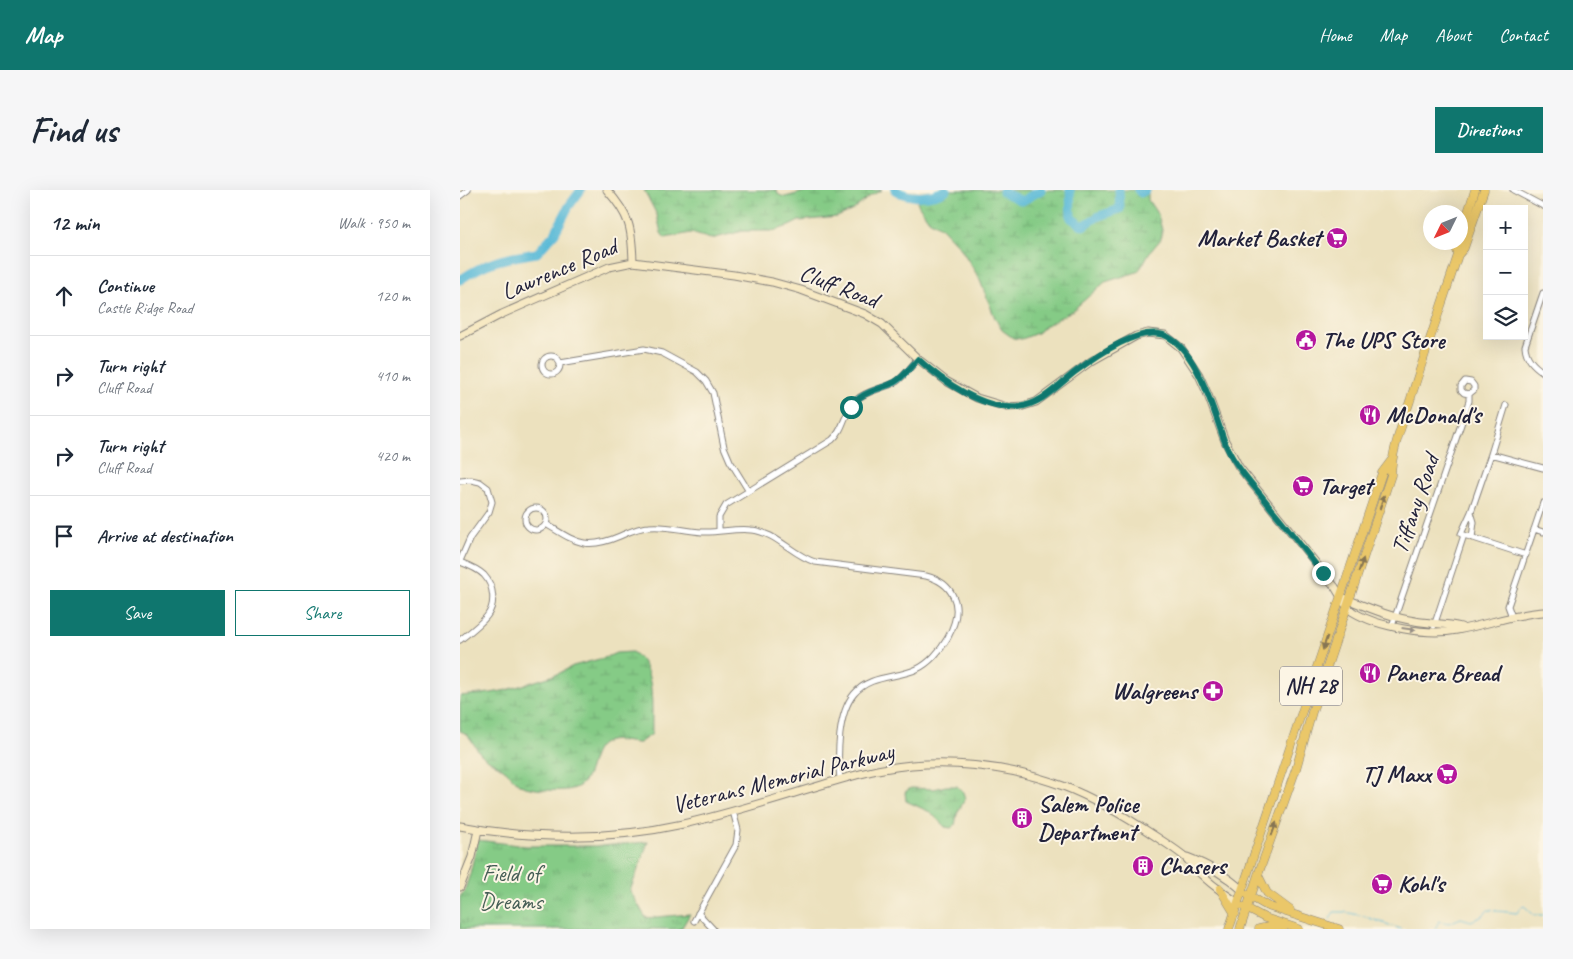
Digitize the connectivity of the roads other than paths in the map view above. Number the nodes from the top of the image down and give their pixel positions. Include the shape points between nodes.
1 (468, 190) edge
2 (607, 190) edge
3 (1475, 190) edge
4 (1484, 190) edge
5 (1513, 190) edge
6 (460, 196) edge
7 (1543, 206) edge
8 (1468, 211) edge
9 (1457, 250) edge
10 (1458, 255) junction
11 (633, 262) junction
12 (1543, 293) edge
13 (460, 336) edge
14 (918, 359) junction
15 (560, 363) dead end
16 (1543, 372) edge
17 (1469, 394) dead end
18 (1506, 405) dead end
19 (1491, 454) junction
20 (1543, 468) edge
21 (460, 481) edge
22 (748, 490) junction
23 (1543, 502) edge
24 (1471, 512) junction
25 (546, 524) junction
26 (1534, 529) junction
27 (720, 531) junction
28 (1543, 532) edge
29 (1463, 535) junction
30 (1472, 538) junction
31 (1526, 554) junction
32 (460, 561) edge
33 (1346, 601) junction
34 (1543, 612) edge
35 (1394, 617) junction
36 (1512, 617) junction
37 (1392, 626) junction
38 (1433, 627) junction
39 (460, 640) edge
40 (840, 779) junction
41 (733, 811) junction
42 (460, 826) edge
43 (478, 830) junction
44 (1184, 856) junction
45 (1258, 875) junction
46 (460, 887) edge
47 (1220, 889) junction
48 (1242, 890) junction
49 (1250, 897) junction
50 (1238, 903) junction
51 (1246, 909) junction
52 (698, 914) junction
53 (1234, 914) junction
54 (1301, 917) junction
55 (694, 921) dead end
56 (1296, 928) edge
57 (713, 929) edge
58 (1229, 929) edge
59 (1240, 929) edge
60 (1259, 929) edge
61 (1338, 929) edge

1 - 6 street
2 - 11 street, Lawrence Road via 628,219
3 - 8 main road
4 - 10 main road, NH 28 via 1464,248
5 - 7 street
9 - 10 main road, NH 28
10 - 33 main road, NH 28 via 1392,461 1382,474
11 - 13 street, Lawrence Road via 609,267
11 - 14 street, Cluff Road via 753,278 802,290 875,319
12 - 16 street via 1525,350 1530,361
14 - 22 street via 897,381 856,400 832,440
14 - 33 street, Cluff Road via 965,392 988,402 1016,407 1041,399 1090,362 1136,336 1153,333 1171,338 1187,355 1202,380 1225,441 1239,467
15 - 22 street via 644,349 662,353 697,372 713,393 724,447
17 - 35 street, Tiffany Road
18 - 19 street
19 - 20 street
19 - 24 street
21 - 32 street via 480,482 488,488 492,502
22 - 27 street via 722,510 718,520
23 - 26 street
24 - 29 street
24 - 30 street via 1474,522
25 - 25 street via 547,517 542,509 534,508 527,513 526,522 532,529 540,529
25 - 27 street via 587,544 604,542 649,526
26 - 28 street
26 - 31 street
27 - 40 street via 744,529 763,532 820,563 932,578 945,585 953,596 957,607 955,623 932,658 913,671 872,681 850,700 842,724 838,758
29 - 30 street
29 - 38 street
30 - 31 street
31 - 36 street via 1508,606
32 - 39 street via 484,575 493,597 488,614
33 - 35 street
33 - 37 street via 1358,614
45 -> 33 main road, NH 28 via 1296,769
33 -> 48 main road, NH 28
34 - 36 street
35 - 37 street, Tiffany Road
35 - 38 street
36 - 38 street via 1464,628
37 -> 38 street via 1422,631
40 - 41 street, Veterans Memorial Parkway
40 - 44 street, Veterans Memorial Parkway via 921,764 1008,770 1050,781 1089,797 1128,818
41 - 43 street, Veterans Memorial Parkway via 681,824 618,834 543,835
41 - 52 street via 738,830 736,845
42 - 43 street, Veterans Memorial Parkway
43 - 46 street via 470,864
44 - 47 street, Veterans Memorial Parkway via 1202,876
44 - 48 street, Veterans Memorial Parkway via 1207,864
45 - 49 main road, NH 28
45 - 54 main road via 1267,893
47 - 50 street, Veterans Memorial Parkway
47 - 53 main road
48 - 49 main road
48 - 50 main road, NH 28
49 - 51 main road, NH 28
49 - 54 main road
50 - 51 main road
50 - 53 main road, NH 28
51 - 56 main road
51 - 59 main road, NH 28
52 - 55 street
52 - 57 street
53 - 58 main road, NH 28
54 - 61 main road
56 - 60 main road via 1273,926

